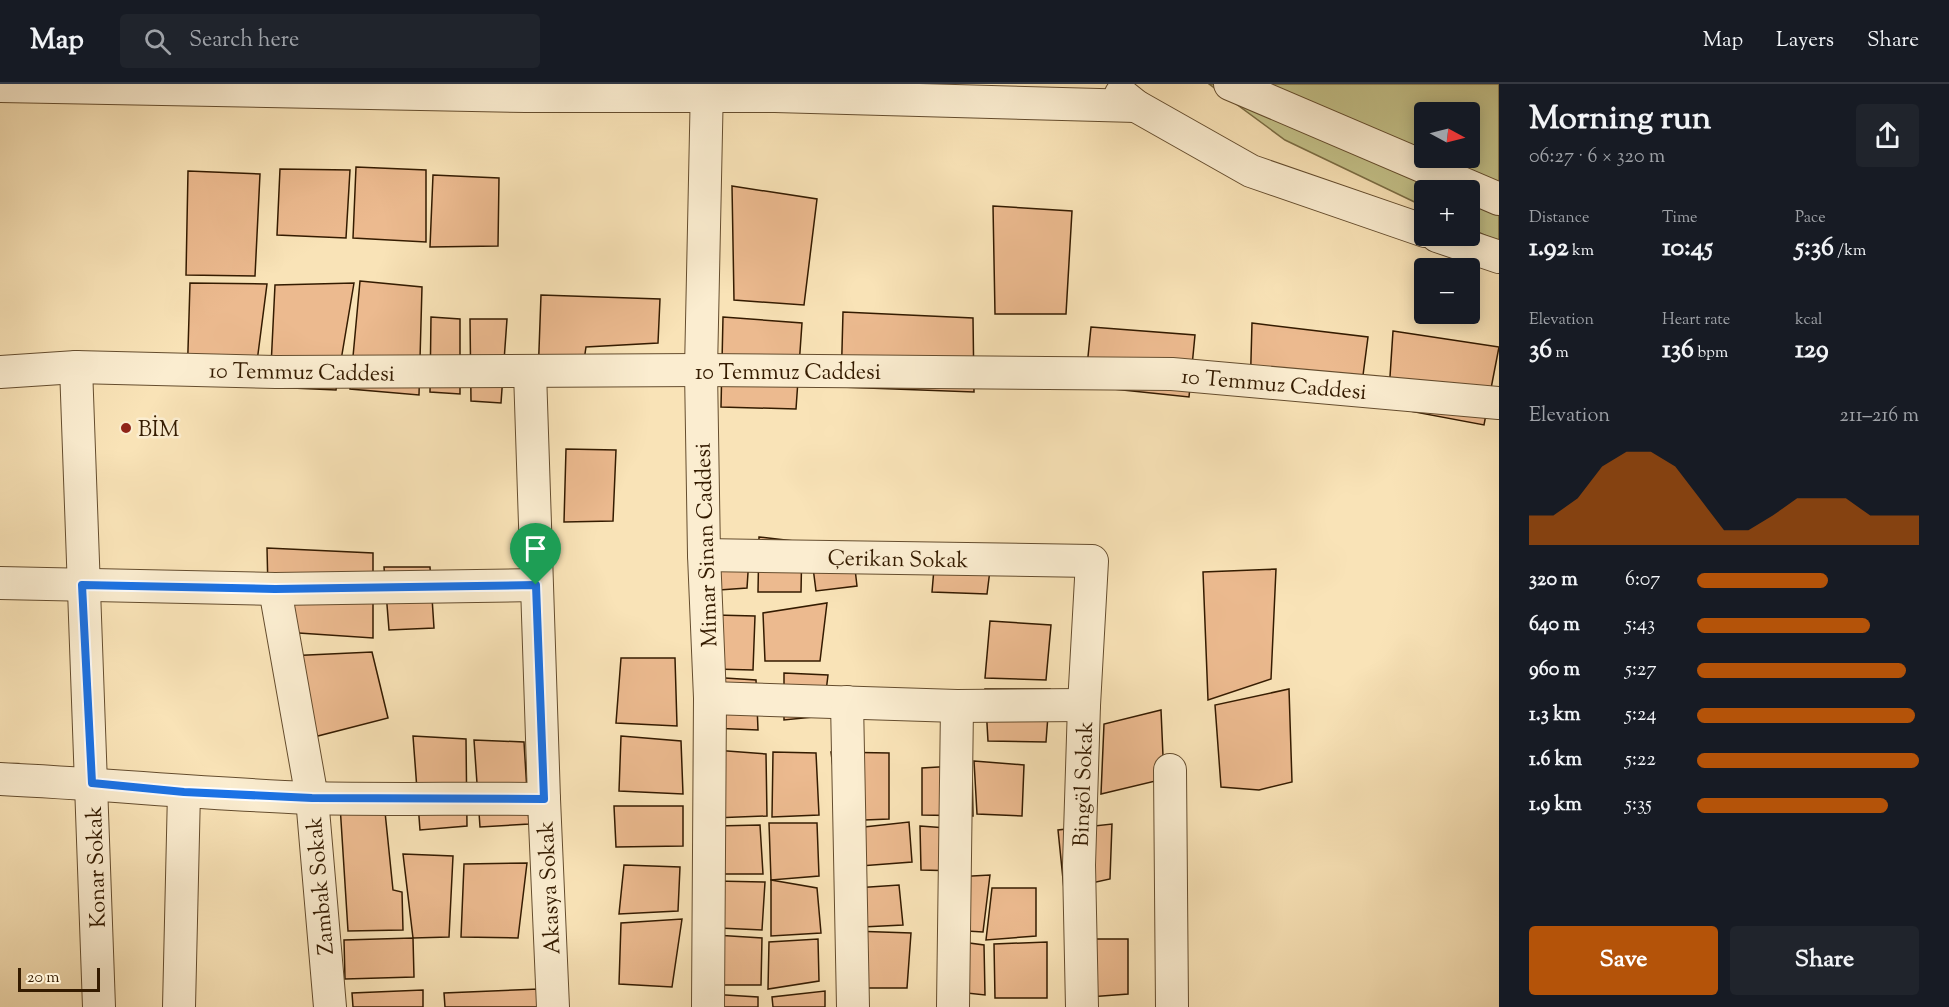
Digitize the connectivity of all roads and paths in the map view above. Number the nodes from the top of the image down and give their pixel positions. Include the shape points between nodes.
1 (1109, 84) edge
2 (1230, 84) edge
3 (0, 86) edge
4 (707, 89) edge
5 (1136, 106) junction
6 (1499, 199) edge
7 (1414, 227) edge
8 (1467, 246) edge
9 (1499, 257) edge
10 (0, 350) edge
11 (76, 367) junction
12 (701, 370) junction
13 (0, 372) edge
14 (530, 372) junction
15 (1499, 403) edge
16 (704, 555) junction
17 (1092, 561) joint
18 (0, 583) edge
19 (82, 585) junction
20 (536, 585) junction
21 (275, 589) junction
22 (710, 698) junction
23 (847, 702) junction
24 (957, 705) junction
25 (1084, 705) junction
26 (1170, 770) dead end
27 (0, 780) edge
28 (92, 783) junction
29 (184, 792) junction
30 (312, 798) junction
31 (544, 799) junction
32 (99, 1007) edge
33 (179, 1007) edge
34 (330, 1007) edge
35 (554, 1007) edge
36 (708, 1007) edge
37 (853, 1007) edge
38 (953, 1007) edge
39 (1082, 1007) edge
40 (1172, 1007) edge

1 - 5 street
2 - 6 street
3 - 4 street via 503,96
4 - 5 street
4 - 12 street, Mimar Sinan Caddesi
5 - 7 street via 1251,171
8 - 9 street
10 - 11 street, 10 Temmuz Caddesi
11 - 13 street, 10 Temmuz Caddesi
11 - 14 street, 10 Temmuz Caddesi
11 - 19 street, Konar Sokak
12 - 14 street, 10 Temmuz Caddesi
12 - 15 street, 10 Temmuz Caddesi via 1172,374
12 - 16 street, Mimar Sinan Caddesi
14 - 20 street, Akasya Sokak
16 - 17 street, Çerikan Sokak
16 - 22 street, Mimar Sinan Caddesi
17 - 25 street, Bingöl Sokak
18 - 19 street
19 - 21 street
19 - 28 street, Konar Sokak
20 - 21 street
20 - 31 street, Akasya Sokak
21 - 30 street, Zambak Sokak
22 - 23 street
22 - 36 street, Mimar Sinan Caddesi
23 - 24 street
23 - 37 street
24 - 25 street
24 - 38 street
25 - 39 street, Bingöl Sokak via 1079,865
26 - 40 street
27 - 28 street
28 - 29 street
28 - 32 street, Konar Sokak
29 - 30 street
29 - 33 street
30 - 31 street
30 - 34 street, Zambak Sokak
31 - 35 street, Akasya Sokak

